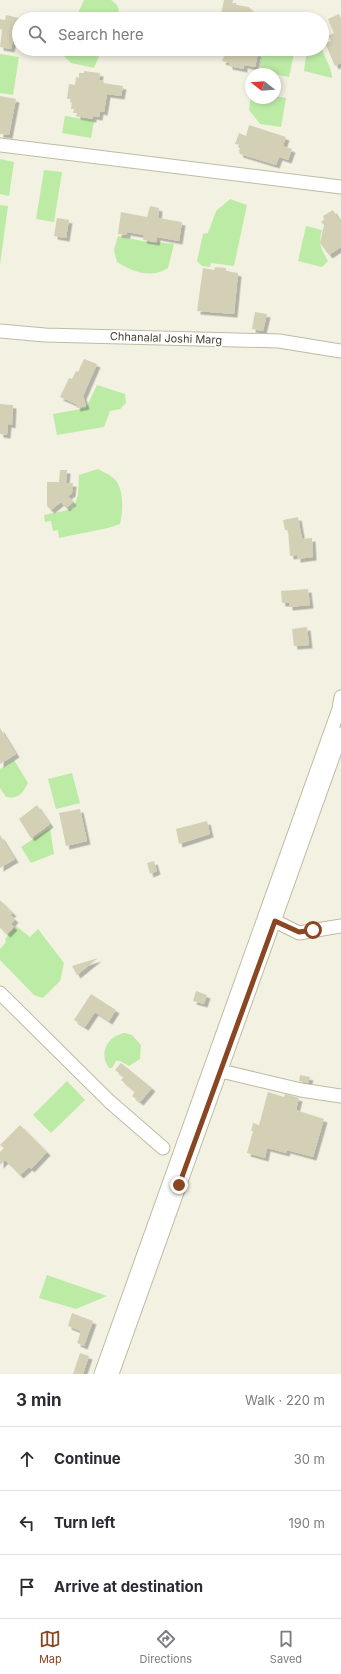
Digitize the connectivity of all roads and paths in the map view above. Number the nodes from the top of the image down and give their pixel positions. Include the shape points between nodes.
1 (0, 145) edge
2 (341, 187) edge
3 (0, 331) edge
4 (338, 353) edge
5 (341, 697) edge
6 (341, 734) edge
7 (275, 921) junction
8 (341, 926) edge
9 (0, 993) edge
10 (221, 1070) junction
11 (341, 1096) edge
12 (163, 1148) dead end
13 (102, 1374) edge
14 (112, 1374) edge

1 - 2 street
3 - 4 street, Chhanalal Joshi Marg via 279,341
5 - 13 street via 339,709
6 - 7 street
7 - 8 street via 299,932
7 - 10 street
9 - 12 street via 109,1101
10 - 11 street via 301,1090
10 - 14 street

